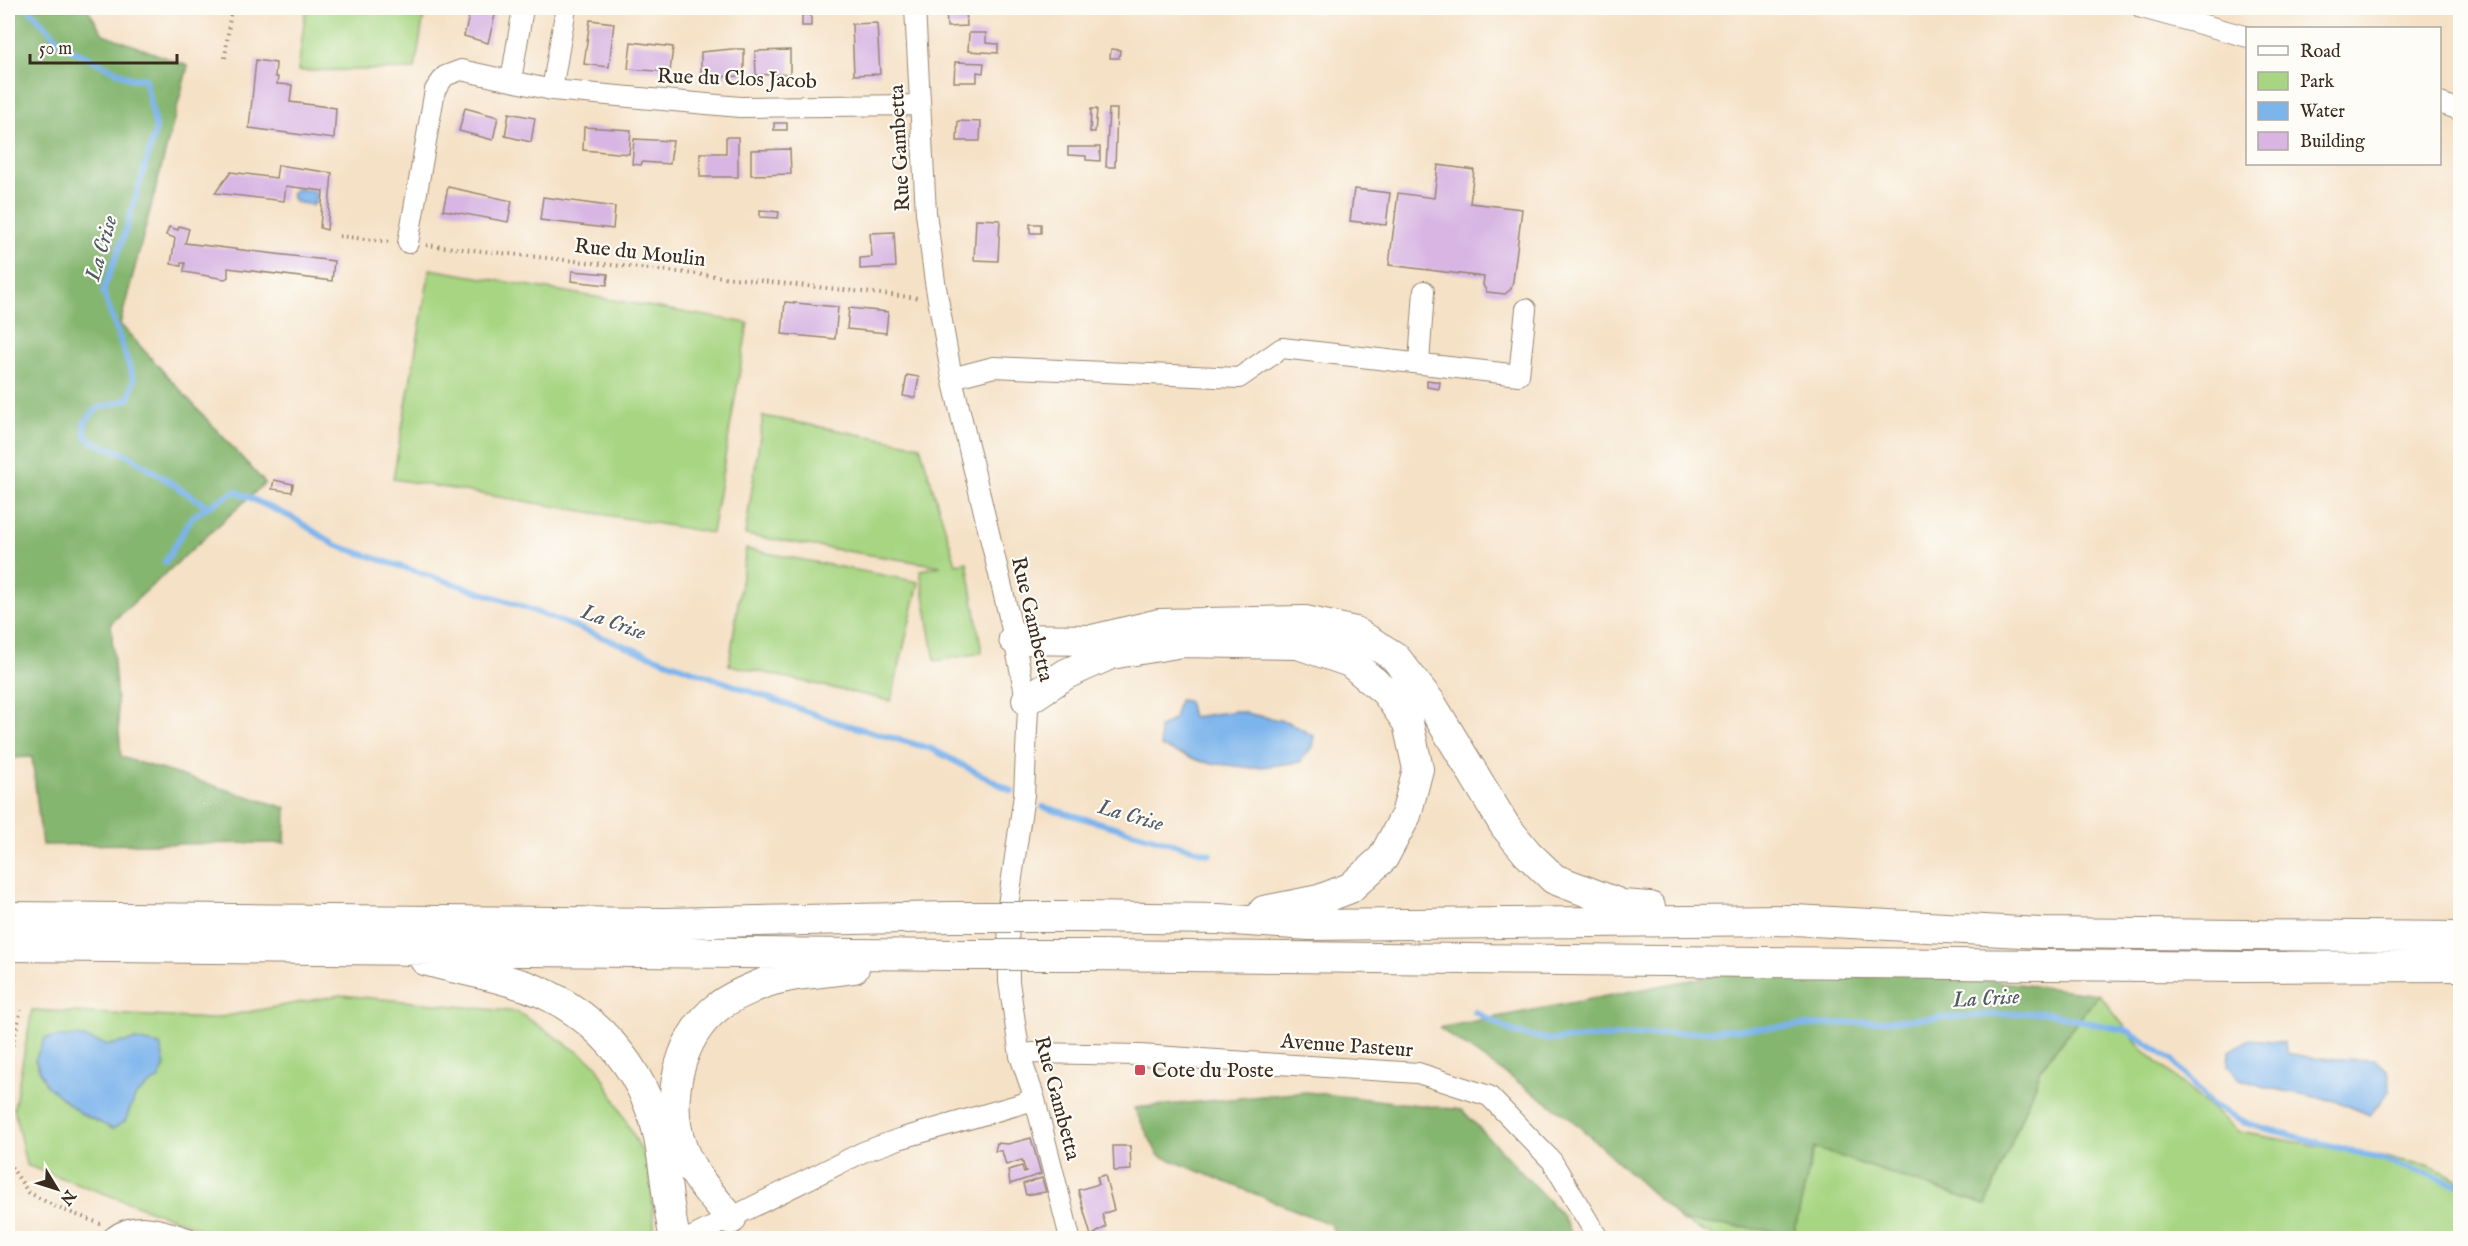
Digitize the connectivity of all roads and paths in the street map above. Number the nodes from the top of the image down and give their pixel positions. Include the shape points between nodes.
1 (231, 8) edge
2 (523, 8) edge
3 (566, 8) edge
4 (915, 8) edge
5 (2142, 8) edge
6 (2246, 37) edge
7 (225, 58) dead end
8 (511, 81) junction
9 (552, 90) junction
10 (2441, 104) edge
11 (920, 105) junction
12 (2460, 110) edge
13 (339, 236) dead end
14 (408, 243) junction
15 (1425, 291) dead end
16 (938, 300) junction
17 (1526, 309) dead end
18 (1419, 363) junction
19 (952, 378) junction
20 (1014, 639) junction
21 (1027, 700) junction
22 (8, 917) edge
23 (1218, 920) junction
24 (1794, 920) junction
25 (2460, 937) edge
26 (8, 946) edge
27 (384, 950) junction
28 (955, 955) junction
29 (2460, 966) edge
30 (21, 1010) dead end
31 (1020, 1056) junction
32 (8, 1064) edge
33 (1034, 1096) junction
34 (8, 1162) edge
35 (731, 1219) junction
36 (116, 1235) edge
37 (188, 1239) edge
38 (675, 1239) edge
39 (690, 1239) edge
40 (1070, 1239) edge
41 (1598, 1239) edge

1 - 7 path
2 - 8 street
3 - 9 street
4 - 11 street, Rue Gambetta
5 - 6 street
8 - 9 street, Rue du Clos Jacob
8 - 14 street, Rue du Clos Jacob via 461,70 445,76 435,90
9 - 11 street, Rue du Clos Jacob via 740,107
10 - 12 street
11 - 16 street, Rue Gambetta via 926,213
13 - 14 path, Rue du Moulin
14 - 16 path, Rue du Moulin
15 - 18 street
16 - 19 street, Rue Gambetta
17 - 18 street via 1519,375
18 - 19 street via 1282,348 1239,378 994,367
19 - 20 street, Rue Gambetta
20 - 21 street, Rue Gambetta
20 - 24 highway via 1092,640 1159,624 1305,621 1355,632 1395,657 1430,702 1505,826 1554,879 1622,905
21 - 23 highway via 1066,674 1111,654 1183,642 1298,644 1350,662 1386,692 1408,723 1418,769 1406,815 1383,858 1350,888 1319,900
21 - 31 street, Rue Gambetta via 1024,795 1008,905 1009,982
22 - 23 highway, bridge via 665,922 951,917
23 - 24 highway via 1310,925
24 - 25 highway via 2041,933
26 - 27 highway
27 - 28 highway
27 - 38 highway via 539,991 564,1003 612,1044 632,1068 656,1125
28 - 29 highway, bridge
28 - 35 highway via 777,979 718,1006 700,1027 679,1072 674,1119 682,1149 696,1175
30 - 32 path
31 - 33 street, Rue Gambetta
31 - 41 street, Avenue Pasteur via 1140,1055 1428,1076 1489,1096 1552,1161
33 - 35 street via 1024,1103 863,1152
33 - 40 street, Rue Gambetta
34 - 36 path via 28,1192
35 - 39 street
36 - 37 street via 148,1226

